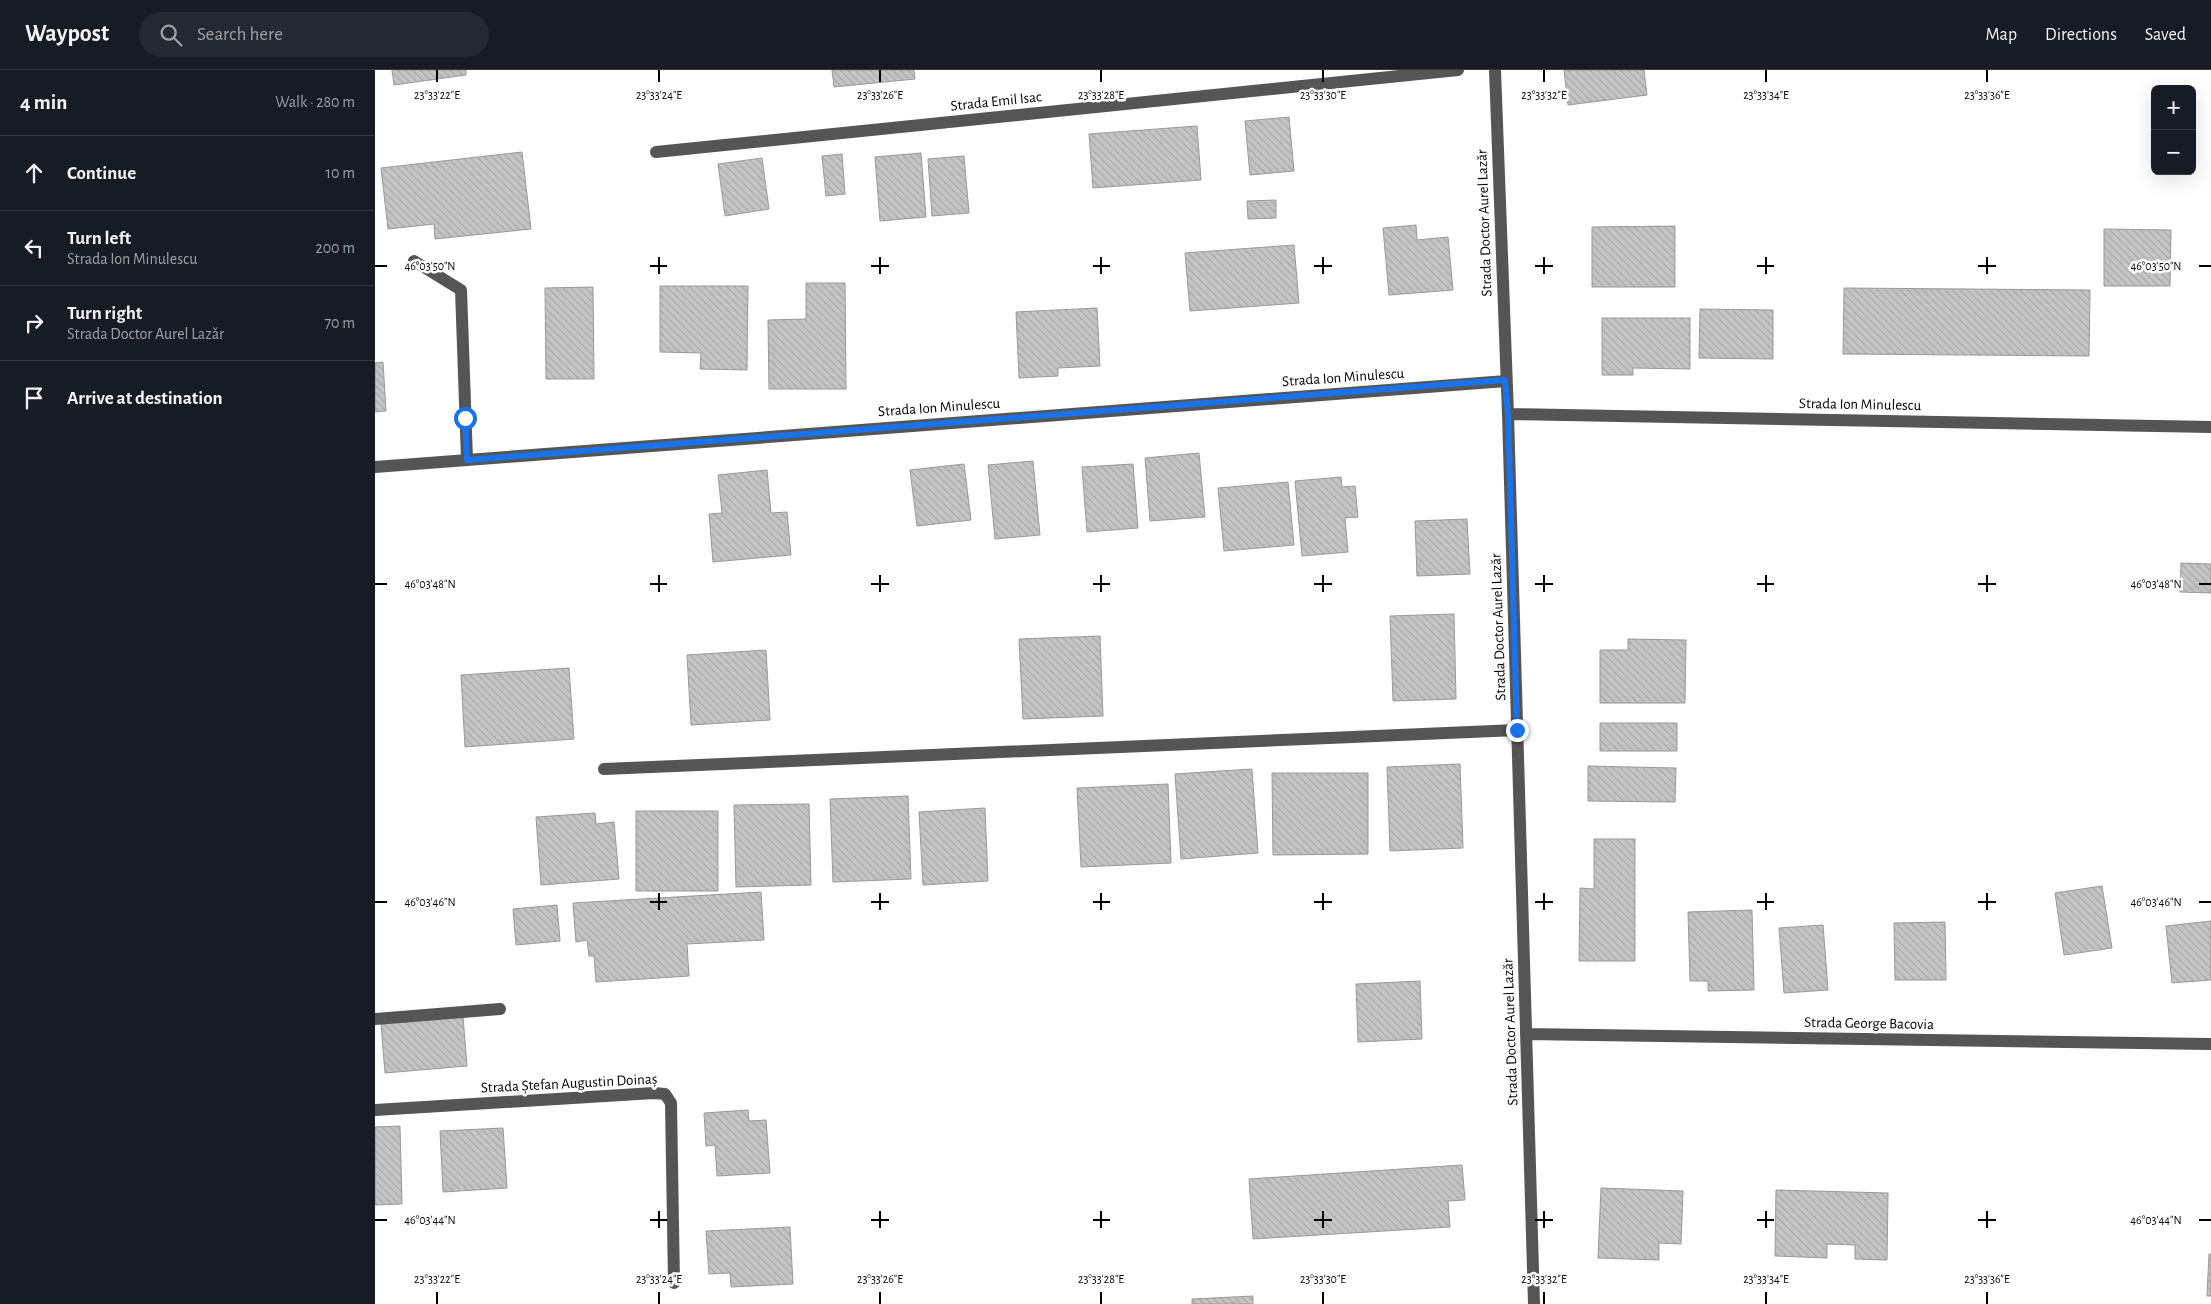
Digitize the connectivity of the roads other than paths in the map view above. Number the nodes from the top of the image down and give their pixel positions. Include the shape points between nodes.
1 (1458, 70) edge
2 (1495, 70) edge
3 (656, 152) dead end
4 (414, 261) dead end
5 (1505, 380) junction
6 (1508, 414) junction
7 (2211, 427) edge
8 (467, 460) junction
9 (375, 466) edge
10 (1517, 730) junction
11 (604, 769) dead end
12 (501, 1009) dead end
13 (375, 1019) edge
14 (1526, 1034) junction
15 (2211, 1044) edge
16 (375, 1110) edge
17 (674, 1283) dead end
18 (1534, 1304) edge

1 - 3 street, Strada Emil Isac
2 - 5 street, Strada Doctor Aurel Lazăr
4 - 8 street via 461,290
5 - 6 street, Strada Doctor Aurel Lazăr
5 - 8 street, Strada Ion Minulescu
6 - 7 street, Strada Ion Minulescu
6 - 10 street, Strada Doctor Aurel Lazăr
8 - 9 street, Strada Ion Minulescu
10 - 11 street
10 - 14 street, Strada Doctor Aurel Lazăr
12 - 13 street
14 - 15 street, Strada George Bacovia
14 - 18 street, Strada Doctor Aurel Lazăr
16 - 17 street, Strada Ștefan Augustin Doinaș via 665,1094 671,1103

